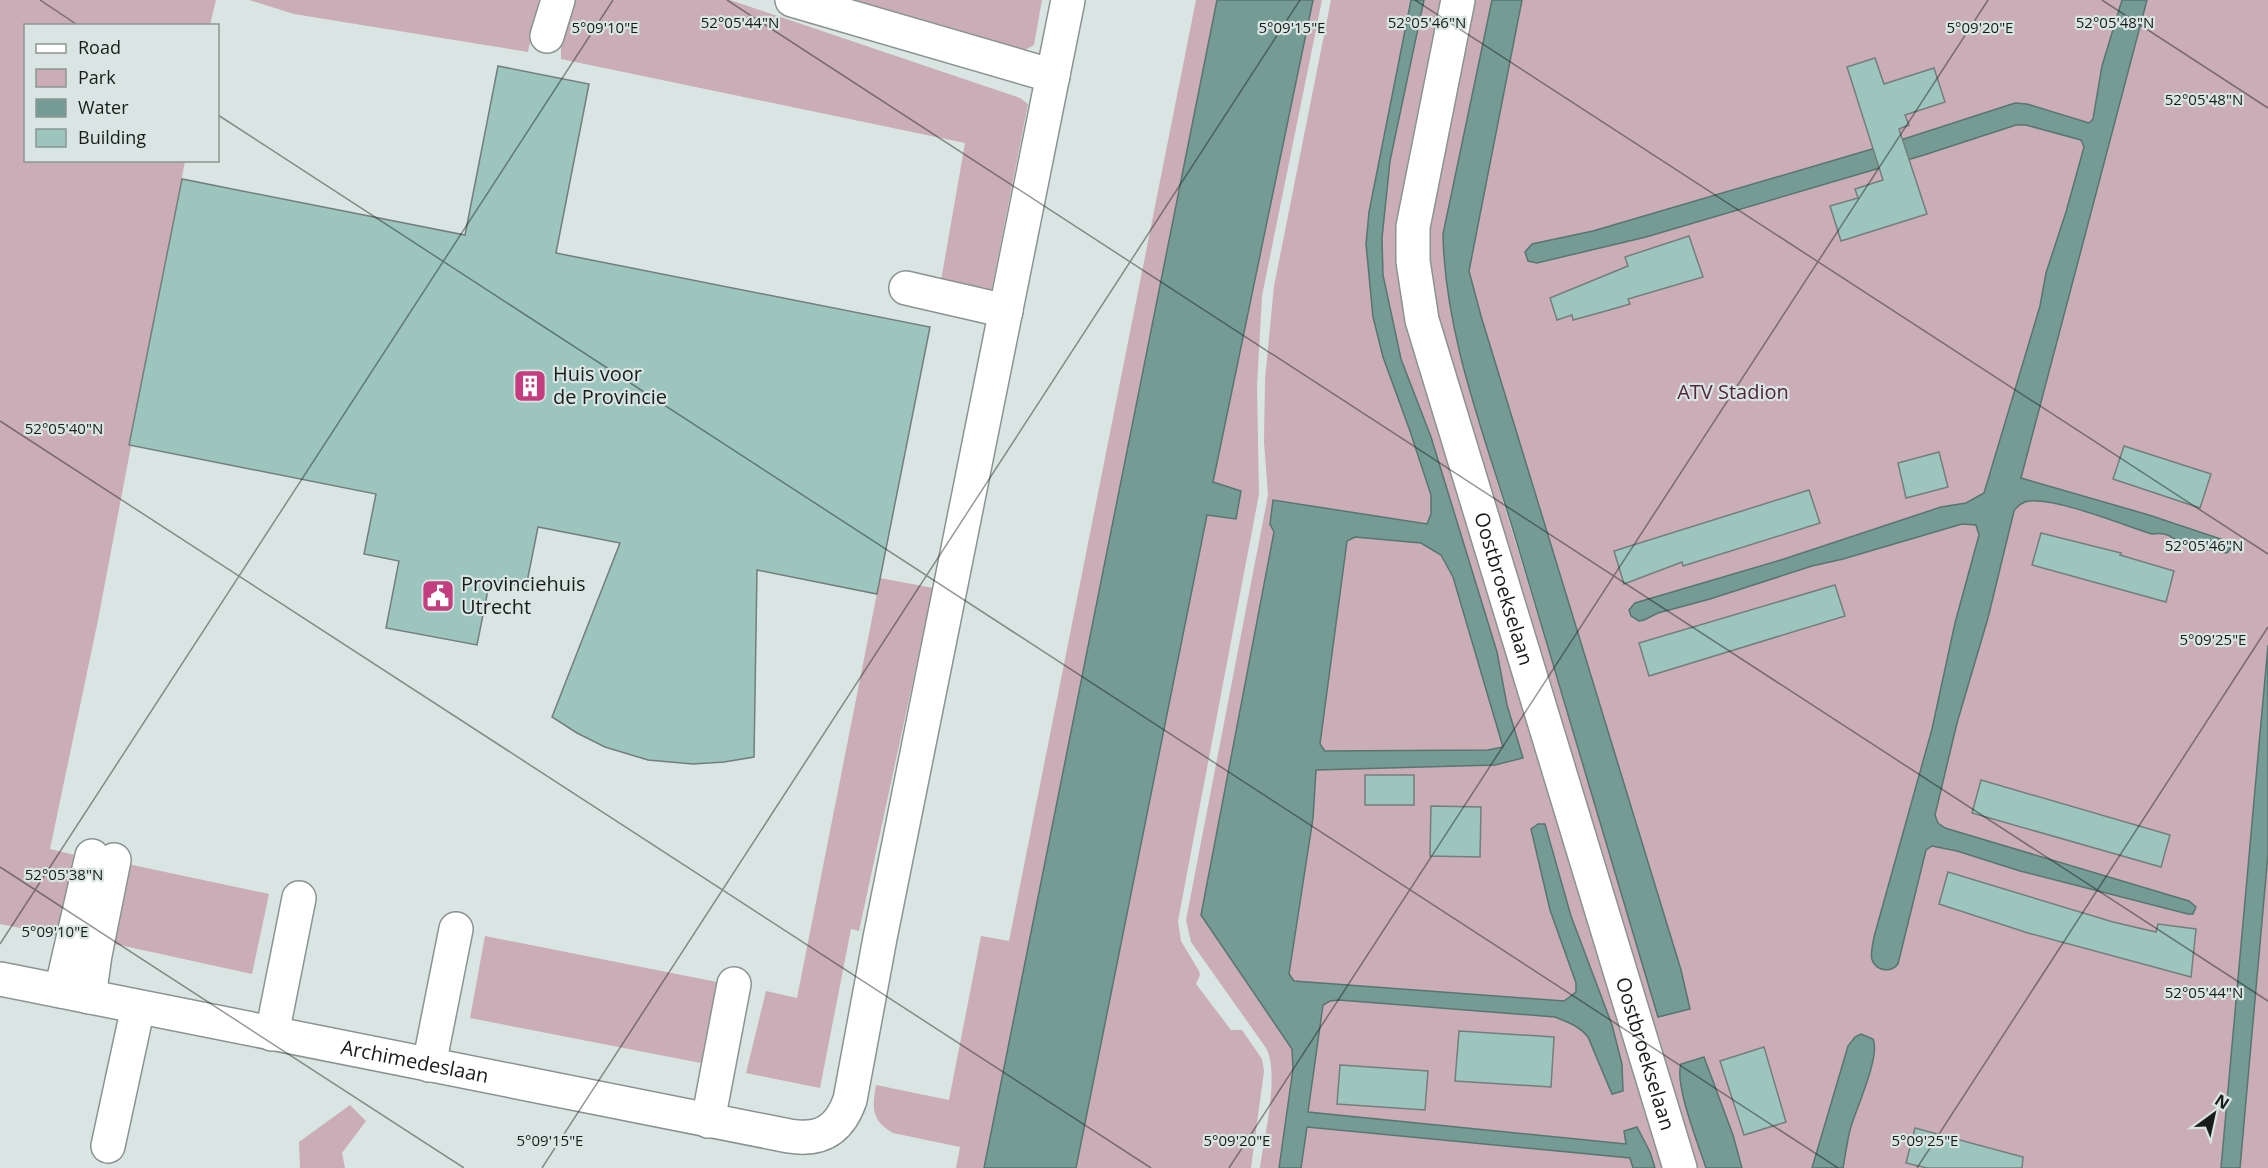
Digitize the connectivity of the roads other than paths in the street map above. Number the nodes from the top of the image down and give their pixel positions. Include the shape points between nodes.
1 (558, 0) edge
2 (792, 0) edge
3 (1068, 0) edge
4 (1458, 0) edge
5 (547, 36) dead end
6 (1053, 76) junction
7 (906, 288) dead end
8 (1006, 311) junction
9 (103, 858) dead end
10 (289, 896) dead end
11 (465, 931) dead end
12 (0, 979) edge
13 (744, 986) dead end
14 (75, 994) junction
15 (138, 1007) junction
16 (262, 1032) junction
17 (439, 1067) junction
18 (717, 1123) junction
19 (108, 1146) dead end
20 (1680, 1168) edge

1 - 5 street
2 - 6 street
3 - 6 street
4 - 20 street, Oostbroekselaan via 1413,227 1413,261 1422,320
6 - 8 street
7 - 8 street
8 - 18 street, Archimedeslaan via 847,1109 829,1130 807,1139
9 - 14 street
10 - 16 street
11 - 17 street
12 - 14 street, Archimedeslaan
13 - 18 street
14 - 15 street, Archimedeslaan
15 - 16 street, Archimedeslaan
15 - 19 street
16 - 17 street, Archimedeslaan
17 - 18 street, Archimedeslaan

